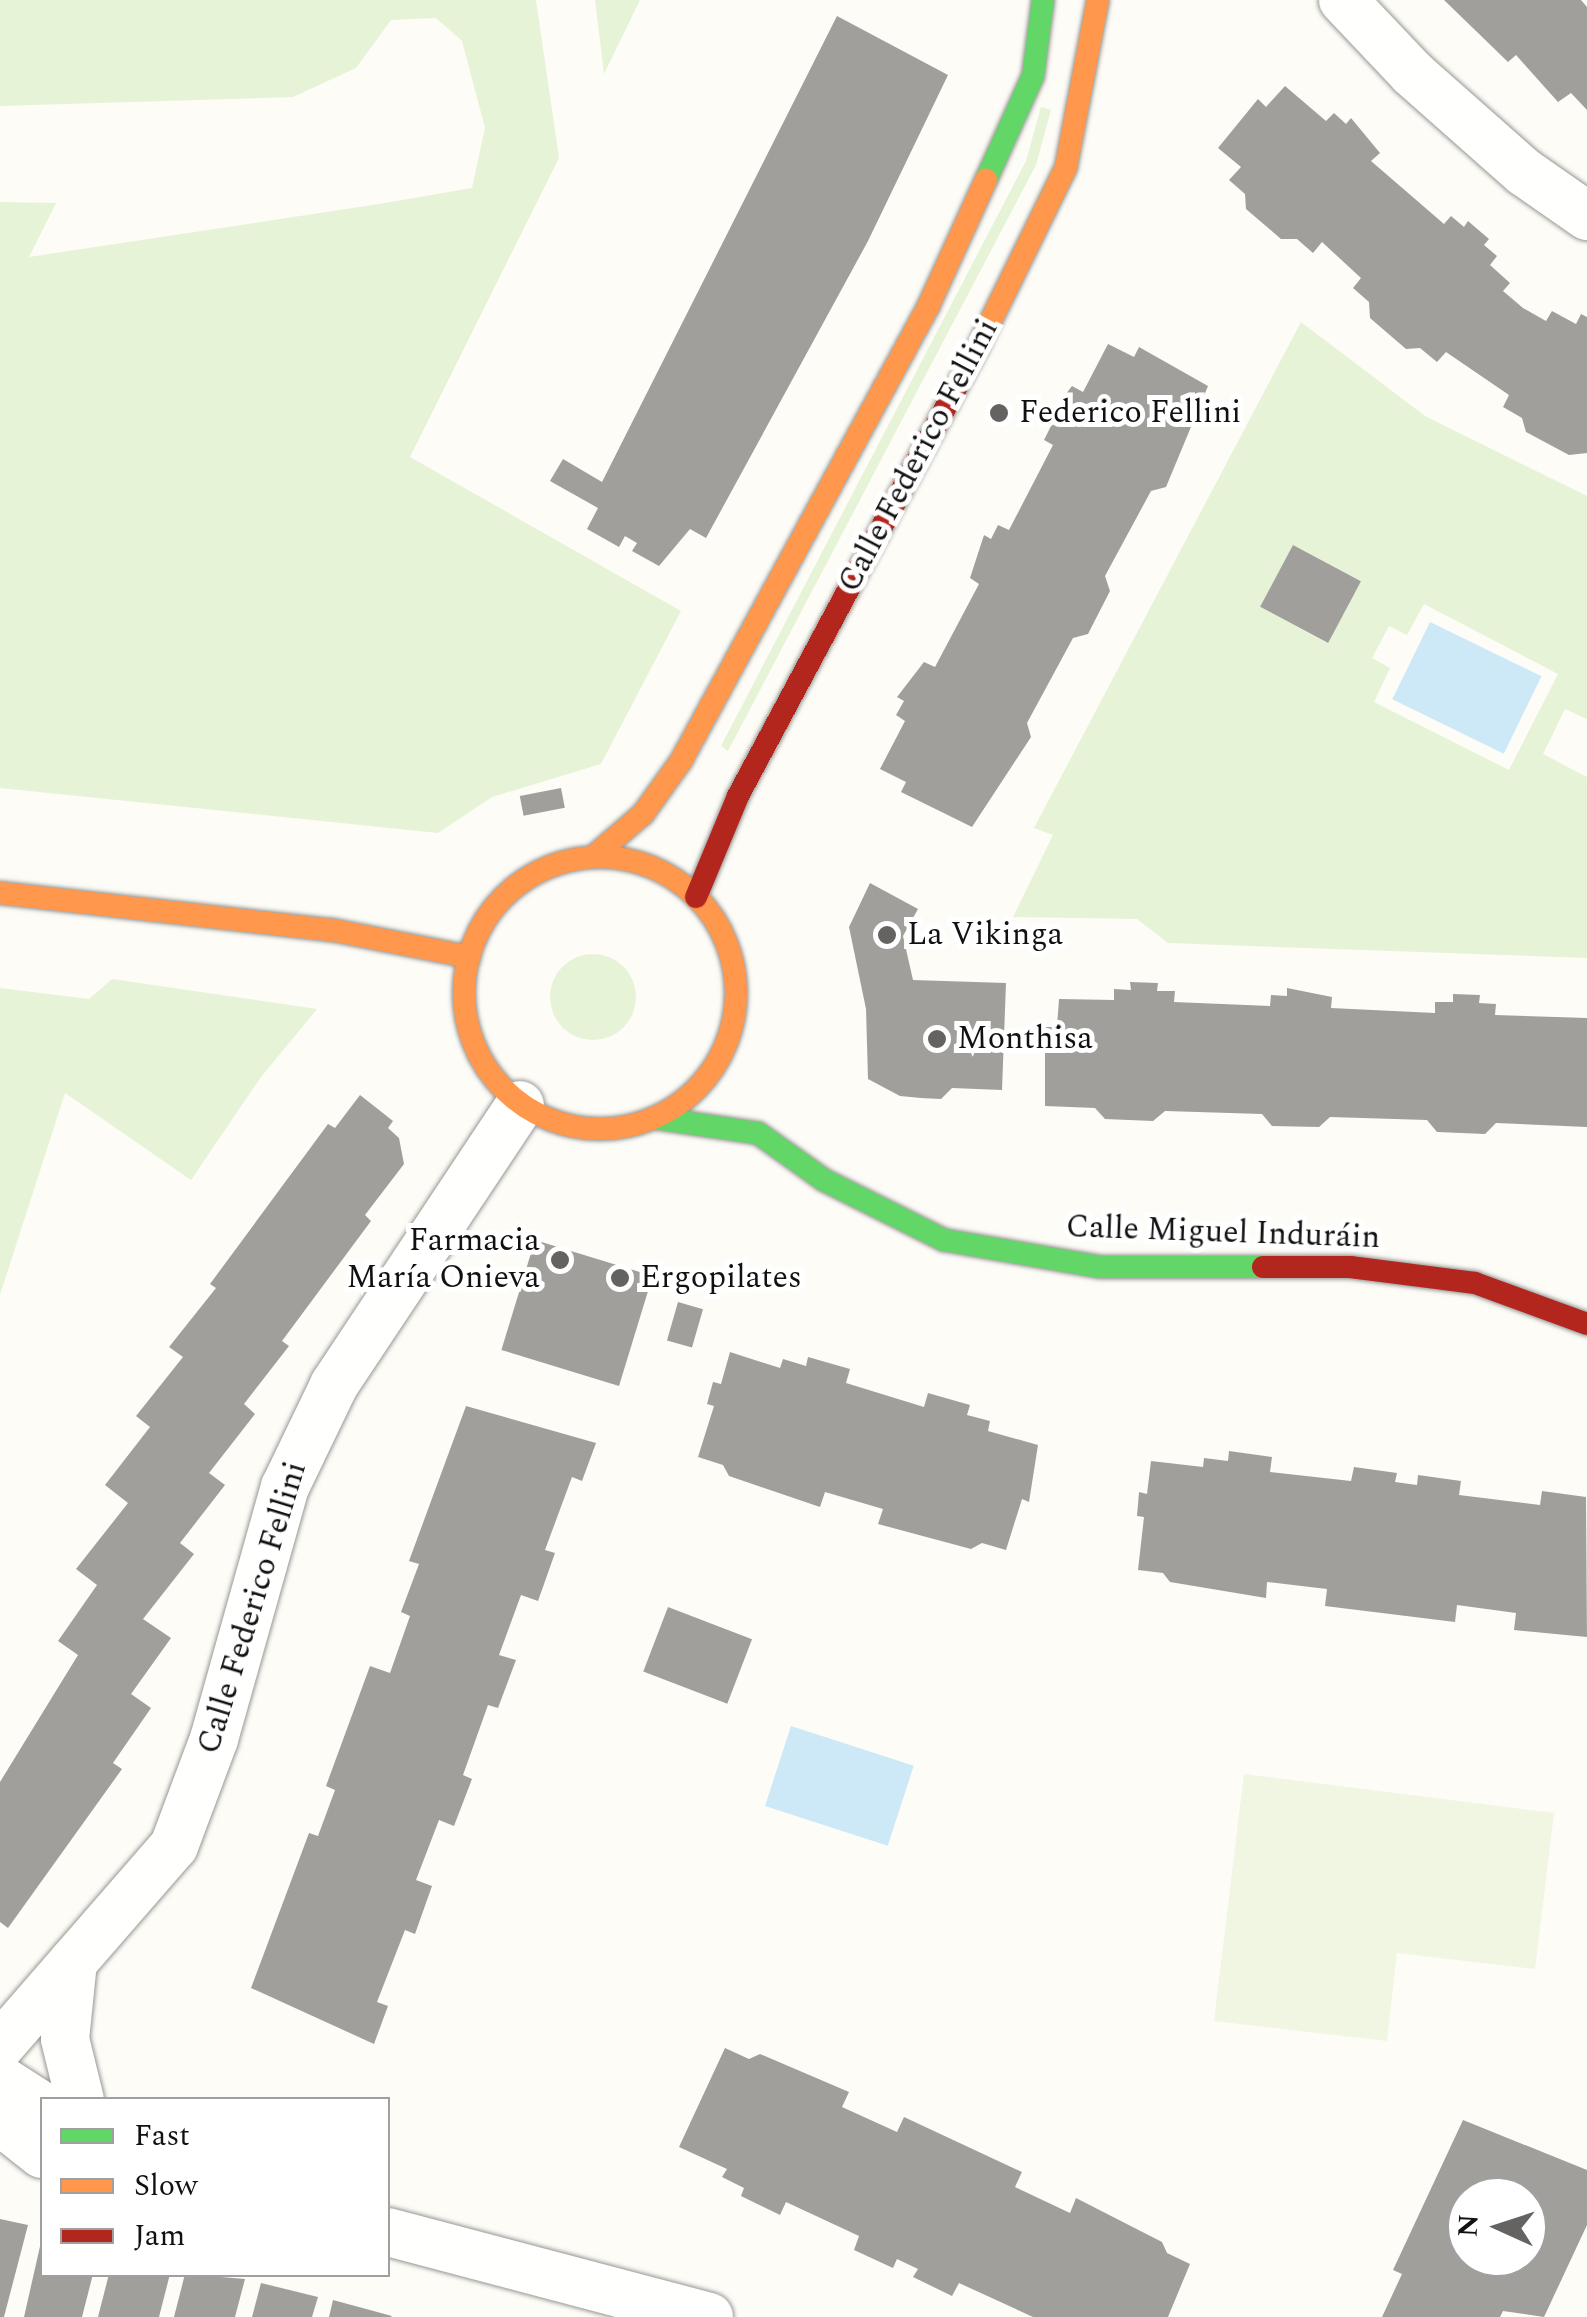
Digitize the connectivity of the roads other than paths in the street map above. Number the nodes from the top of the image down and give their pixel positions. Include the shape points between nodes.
1 (1043, 0) edge
2 (1098, 0) edge
3 (1344, 0) edge
4 (1587, 216) edge
5 (594, 856) junction
6 (0, 893) edge
7 (696, 896) junction
8 (469, 957) junction
9 (732, 1029) junction
10 (740, 1064) dead end
11 (749, 1098) dead end
12 (520, 1104) junction
13 (655, 1118) junction
14 (758, 1133) junction
15 (1587, 1324) edge
16 (73, 1962) junction
17 (0, 2046) edge
18 (0, 2078) edge
19 (79, 2097) edge
20 (40, 2105) edge
21 (0, 2121) edge
22 (40, 2153) edge
23 (0, 2155) edge
24 (40, 2155) edge
25 (390, 2233) edge
26 (709, 2317) edge

1 - 5 street, Calle Federico Fellini via 1034,76 928,307 681,761 642,814
2 - 7 street, Calle Federico Fellini via 1066,166 954,396 738,796
3 - 4 street via 1412,72 1524,172
5 - 7 street via 632,860
5 - 8 street via 524,880 494,906
6 - 8 street via 332,930
7 - 9 street via 718,924 731,958
8 - 12 street via 465,1008 474,1044 492,1076
9 - 10 street
9 - 13 street via 703,1081
11 - 14 street
12 - 13 street via 590,1130
12 - 16 street, Calle Federico Fellini via 334,1384 284,1487 214,1739 174,1846
13 - 14 street
14 - 15 street, Calle Miguel Induráin via 824,1180 944,1240 1100,1267 1350,1267 1476,1283
16 - 17 street, Calle Federico Fellini
16 - 19 street via 65,2039
18 - 20 street
21 - 22 street
23 - 24 street
25 - 26 street

